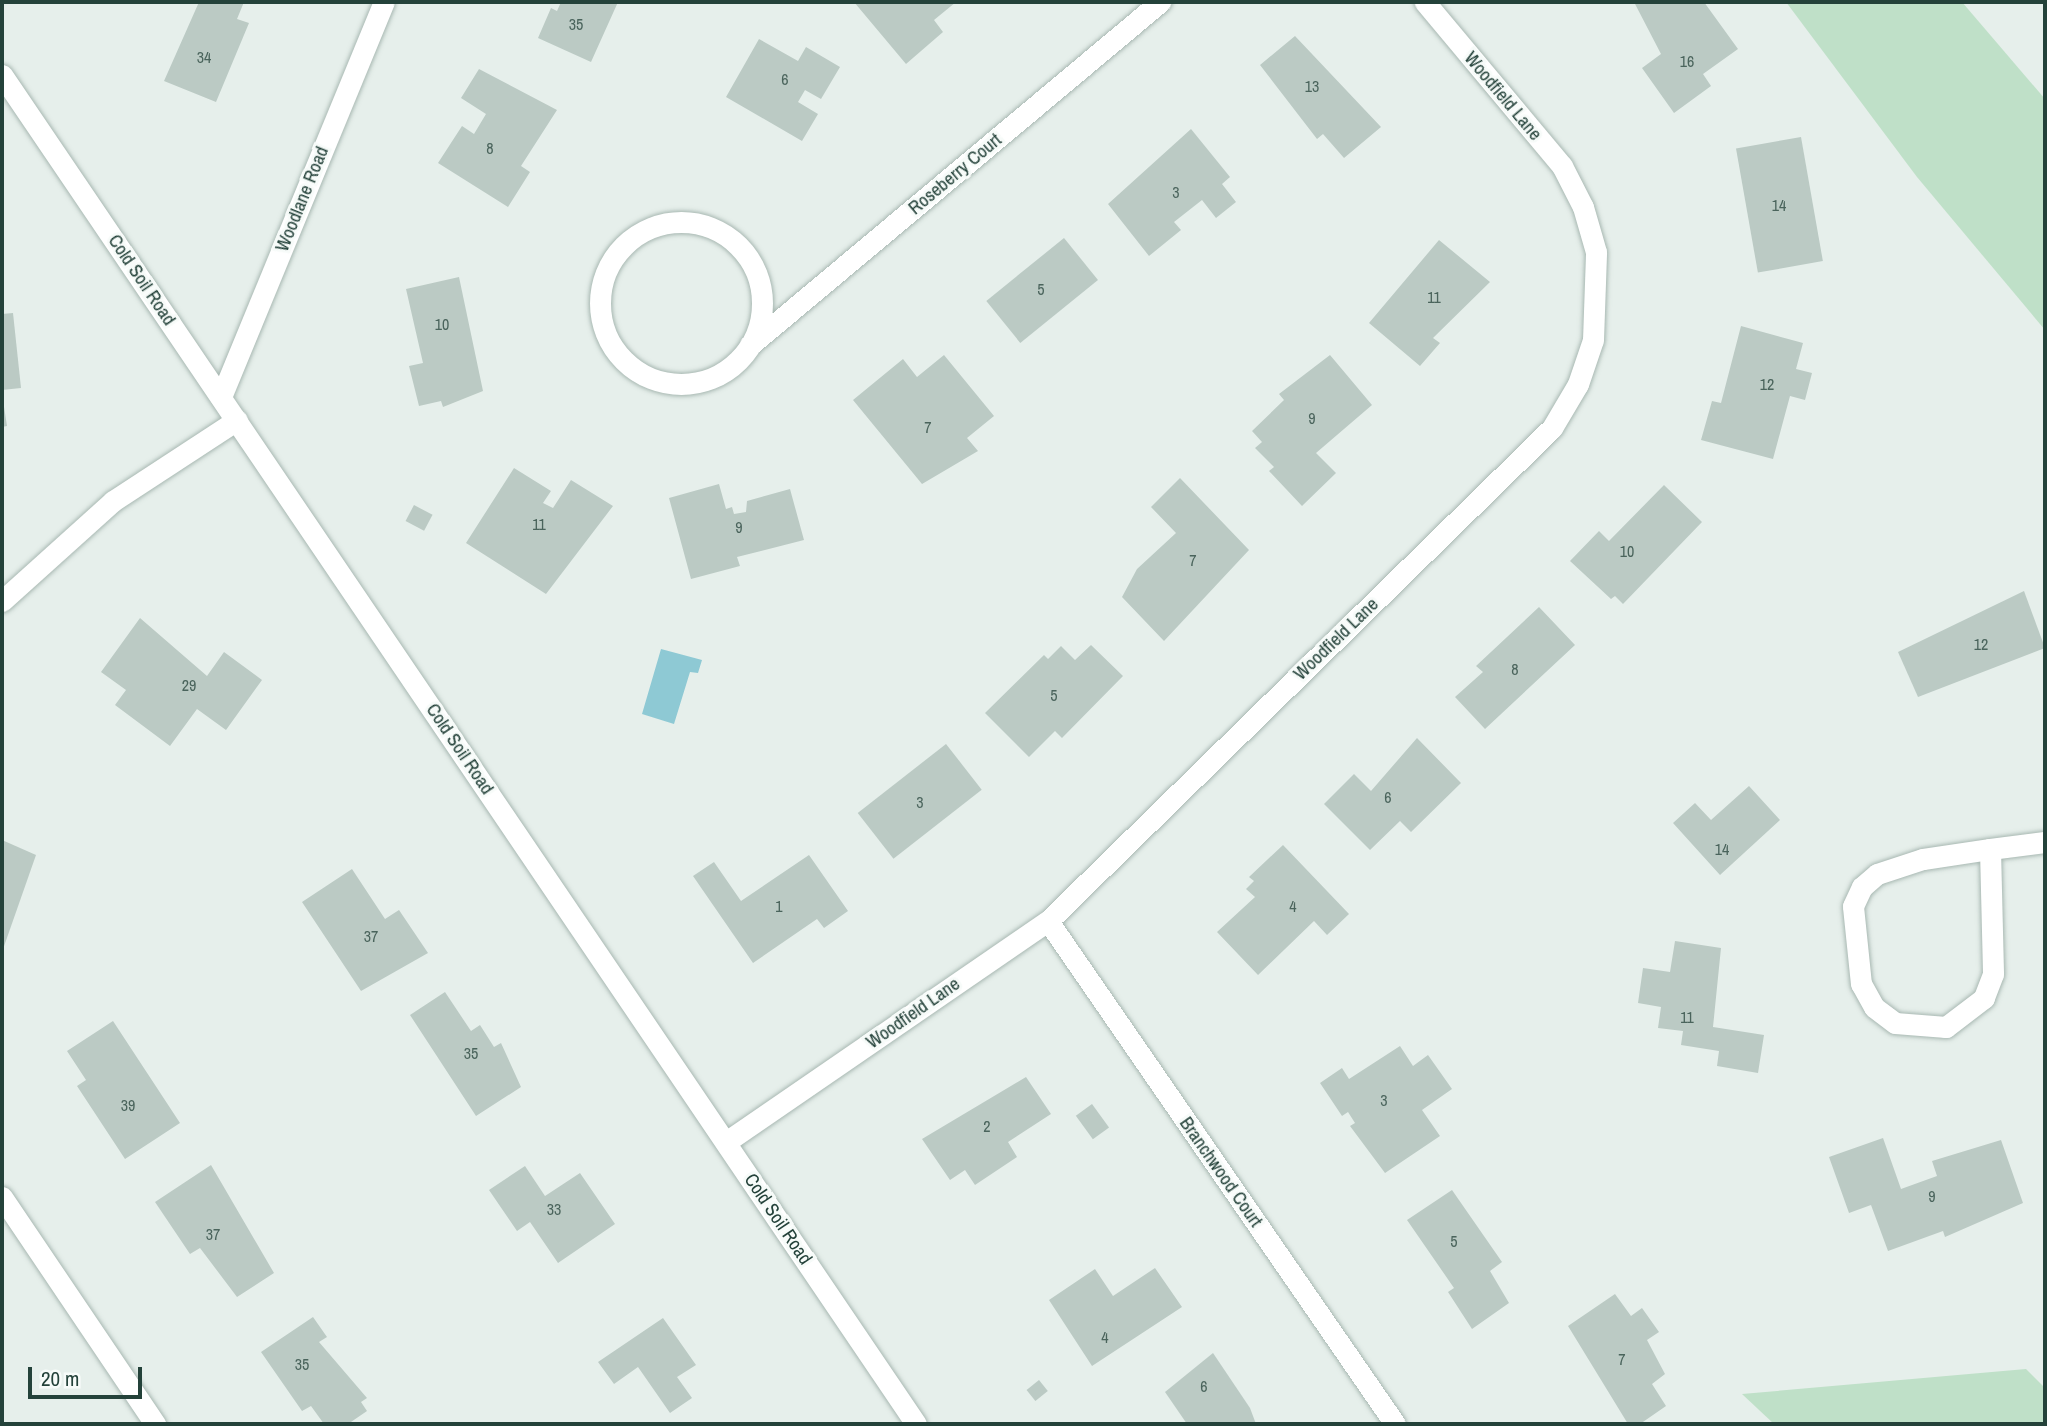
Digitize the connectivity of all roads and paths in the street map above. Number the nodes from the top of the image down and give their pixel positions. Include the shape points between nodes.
1 (384, 2) edge
2 (1160, 2) edge
3 (1425, 2) edge
4 (2, 75) edge
5 (750, 345) junction
6 (221, 397) junction
7 (237, 420) junction
8 (2, 601) edge
9 (2045, 842) edge
10 (1990, 849) junction
11 (1048, 921) junction
12 (726, 1142) junction
13 (2, 1197) edge
14 (155, 1424) edge
15 (916, 1424) edge
16 (1395, 1424) edge

1 - 6 street, Woodlane Road
2 - 5 street, Roseberry Court
3 - 11 street, Woodfield Lane via 1562,166 1583,207 1596,252 1599,298 1578,384 1552,428
4 - 6 street, Cold Soil Road
5 - 5 street, Roseberry Court via 761,319 762,289 750,260 732,239 706,225 676,221 625,244 607,268 601,316 613,349 635,370 685,385 723,372
6 - 7 street, Cold Soil Road
7 - 8 street via 113,501
7 - 12 street, Cold Soil Road
9 - 10 street
10 - 10 street via 1993,974 1983,998 1945,1027 1895,1023 1874,1007 1861,984 1853,906 1862,887 1877,874 1923,859
11 - 12 street, Woodfield Lane
11 - 16 street, Branchwood Court
12 - 15 street, Cold Soil Road
13 - 14 street

